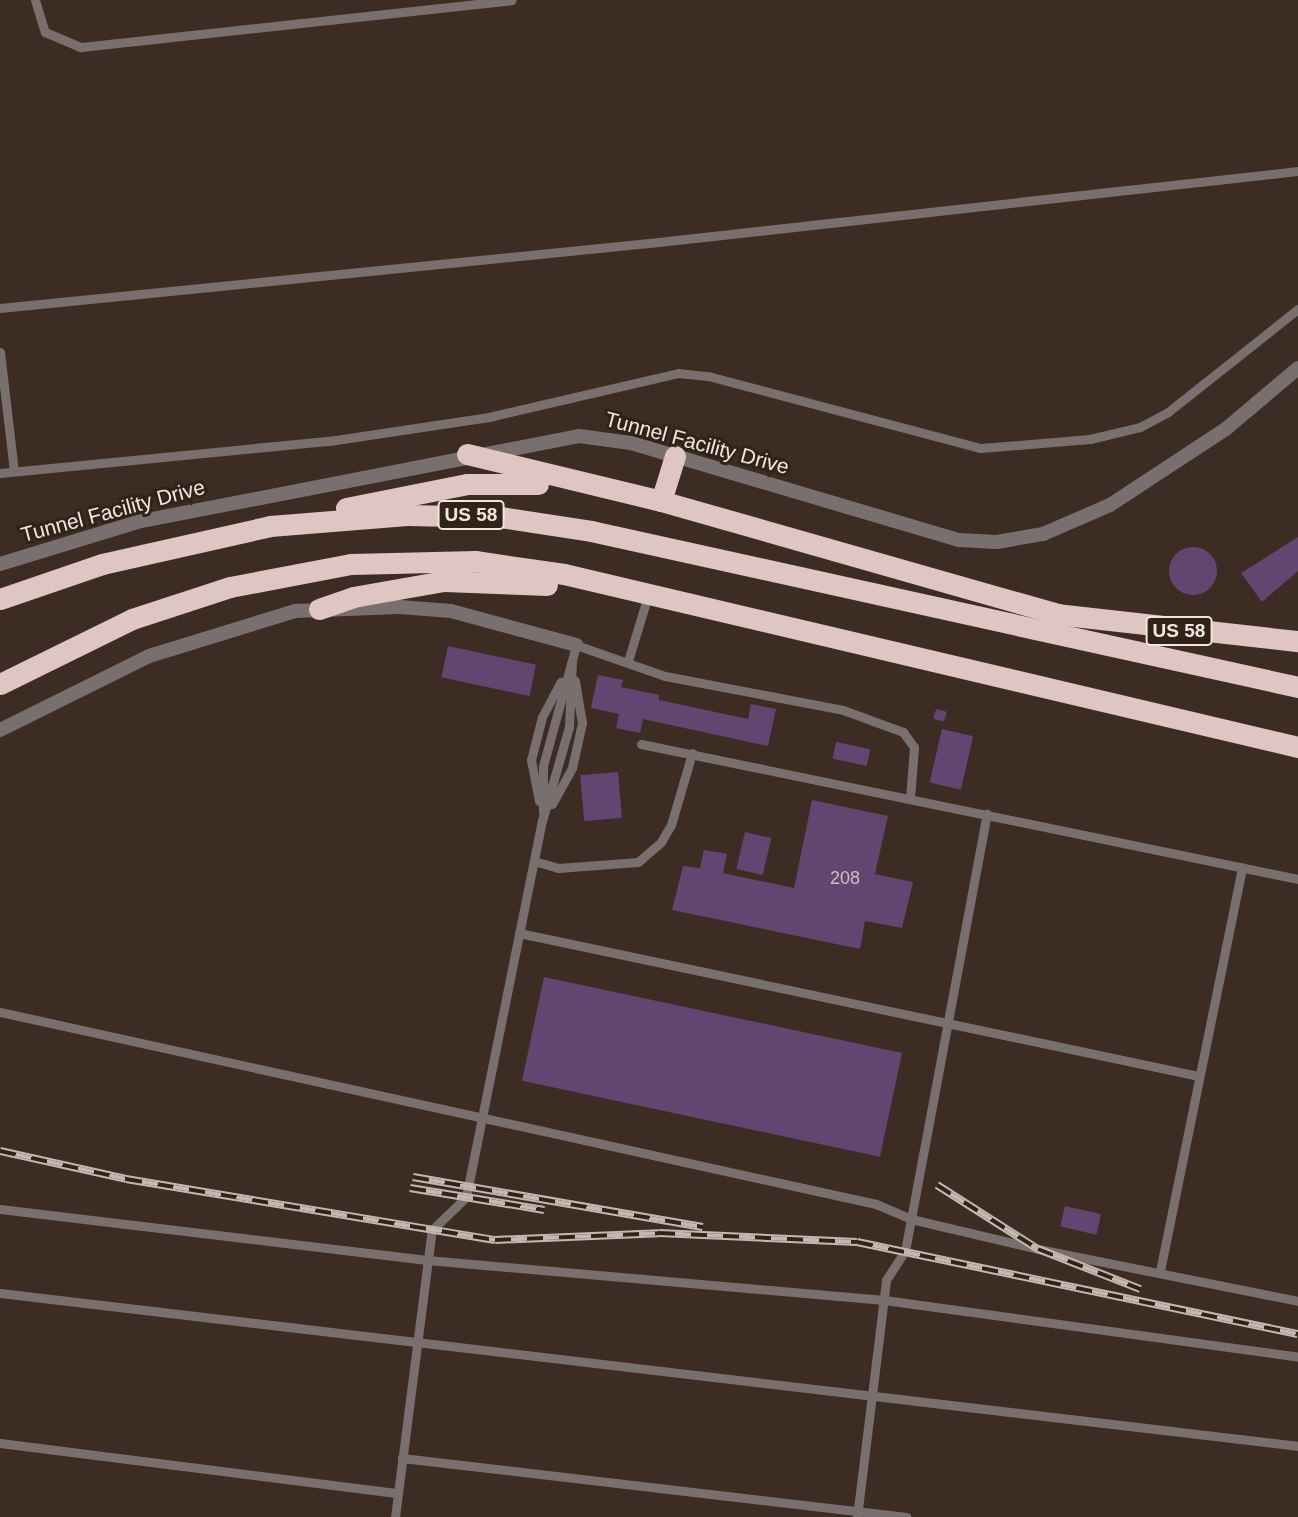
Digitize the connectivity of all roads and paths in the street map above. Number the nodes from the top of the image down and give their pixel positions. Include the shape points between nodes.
1 (35, 0) edge
2 (510, 0) edge
3 (1298, 172) edge
4 (0, 308) edge
5 (1298, 309) edge
6 (0, 352) edge
7 (1298, 368) edge
8 (467, 454) junction
9 (675, 456) junction
10 (13, 471) junction
11 (0, 473) edge
12 (606, 491) junction
13 (661, 501) junction
14 (271, 526) junction
15 (0, 564) edge
16 (772, 570) junction
17 (649, 594) junction
18 (0, 599) edge
19 (319, 609) junction
20 (1060, 615) junction
21 (1298, 641) edge
22 (576, 645) junction
23 (628, 661) junction
24 (572, 662) junction
25 (0, 684) edge
26 (1298, 687) edge
27 (1224, 727) junction
28 (0, 730) edge
29 (1298, 739) edge
30 (641, 744) dead end
31 (1298, 747) edge
32 (692, 753) junction
33 (910, 798) junction
34 (987, 814) junction
35 (542, 821) junction
36 (534, 861) junction
37 (1242, 867) junction
38 (1298, 879) edge
39 (519, 933) junction
40 (0, 1012) edge
41 (947, 1024) junction
42 (1199, 1076) junction
43 (480, 1116) junction
44 (0, 1209) edge
45 (911, 1219) junction
46 (427, 1260) junction
47 (1160, 1271) junction
48 (0, 1293) edge
49 (884, 1300) junction
50 (1298, 1301) edge
51 (417, 1343) junction
52 (1298, 1357) edge
53 (872, 1395) junction
54 (0, 1443) edge
55 (1298, 1446) edge
56 (402, 1458) junction
57 (398, 1493) junction
58 (857, 1514) edge
59 (395, 1517) edge
60 (907, 1517) edge

1 - 2 lane via 45,32 81,47
3 - 4 lane
5 - 10 lane via 1168,412 1140,427 1090,439 981,448 708,376 678,373 462,421 329,441
6 - 10 lane
7 - 9 street, Tunnel Facility Drive via 1227,428 1111,505 1043,534 998,542 959,540
8 - 9 street, Tunnel Facility Drive via 579,436 616,439
8 - 12 highway
8 - 15 street, Tunnel Facility Drive via 137,522
9 - 13 highway
10 - 11 lane
12 - 13 highway
12 - 14 highway via 482,482
13 - 20 highway
14 - 16 highway, US 58 via 407,515 500,517 561,525
14 - 18 highway, US 58 via 102,564
16 - 20 highway, US 58
16 - 26 highway via 859,593
17 - 19 highway via 619,598 519,581 444,581 353,597
17 - 23 lane
17 - 25 highway, US 58 via 537,569 475,561 320,568 230,587 162,608
17 - 27 highway, US 58
19 - 22 street via 451,611
19 - 28 street via 295,611 149,656
20 - 21 highway, US 58
22 - 23 lane
22 - 24 lane
23 - 33 lane via 665,676 843,710 903,732 914,747
24 - 35 lane via 569,727
24 - 35 lane via 543,766
27 - 29 highway, US 58
27 - 31 highway
30 - 32 lane
32 - 33 lane
32 - 36 lane via 671,825 645,858 623,866 558,868
33 - 34 lane
34 - 37 lane
34 - 41 lane
35 - 36 lane
36 - 39 lane
37 - 38 lane
37 - 42 lane
39 - 41 lane
39 - 43 lane
40 - 43 lane
41 - 42 lane
41 - 45 lane
42 - 47 lane
43 - 45 lane via 876,1204
43 - 46 lane via 466,1197 432,1230
44 - 46 lane
45 - 47 lane
45 - 49 lane via 905,1251 887,1280
46 - 49 lane
46 - 51 lane
47 - 50 lane
48 - 51 lane
49 - 52 lane
49 - 53 lane
51 - 53 lane
51 - 56 lane
53 - 55 lane
53 - 58 lane
54 - 57 lane
56 - 57 lane
56 - 58 lane
57 - 59 lane
58 - 60 lane

